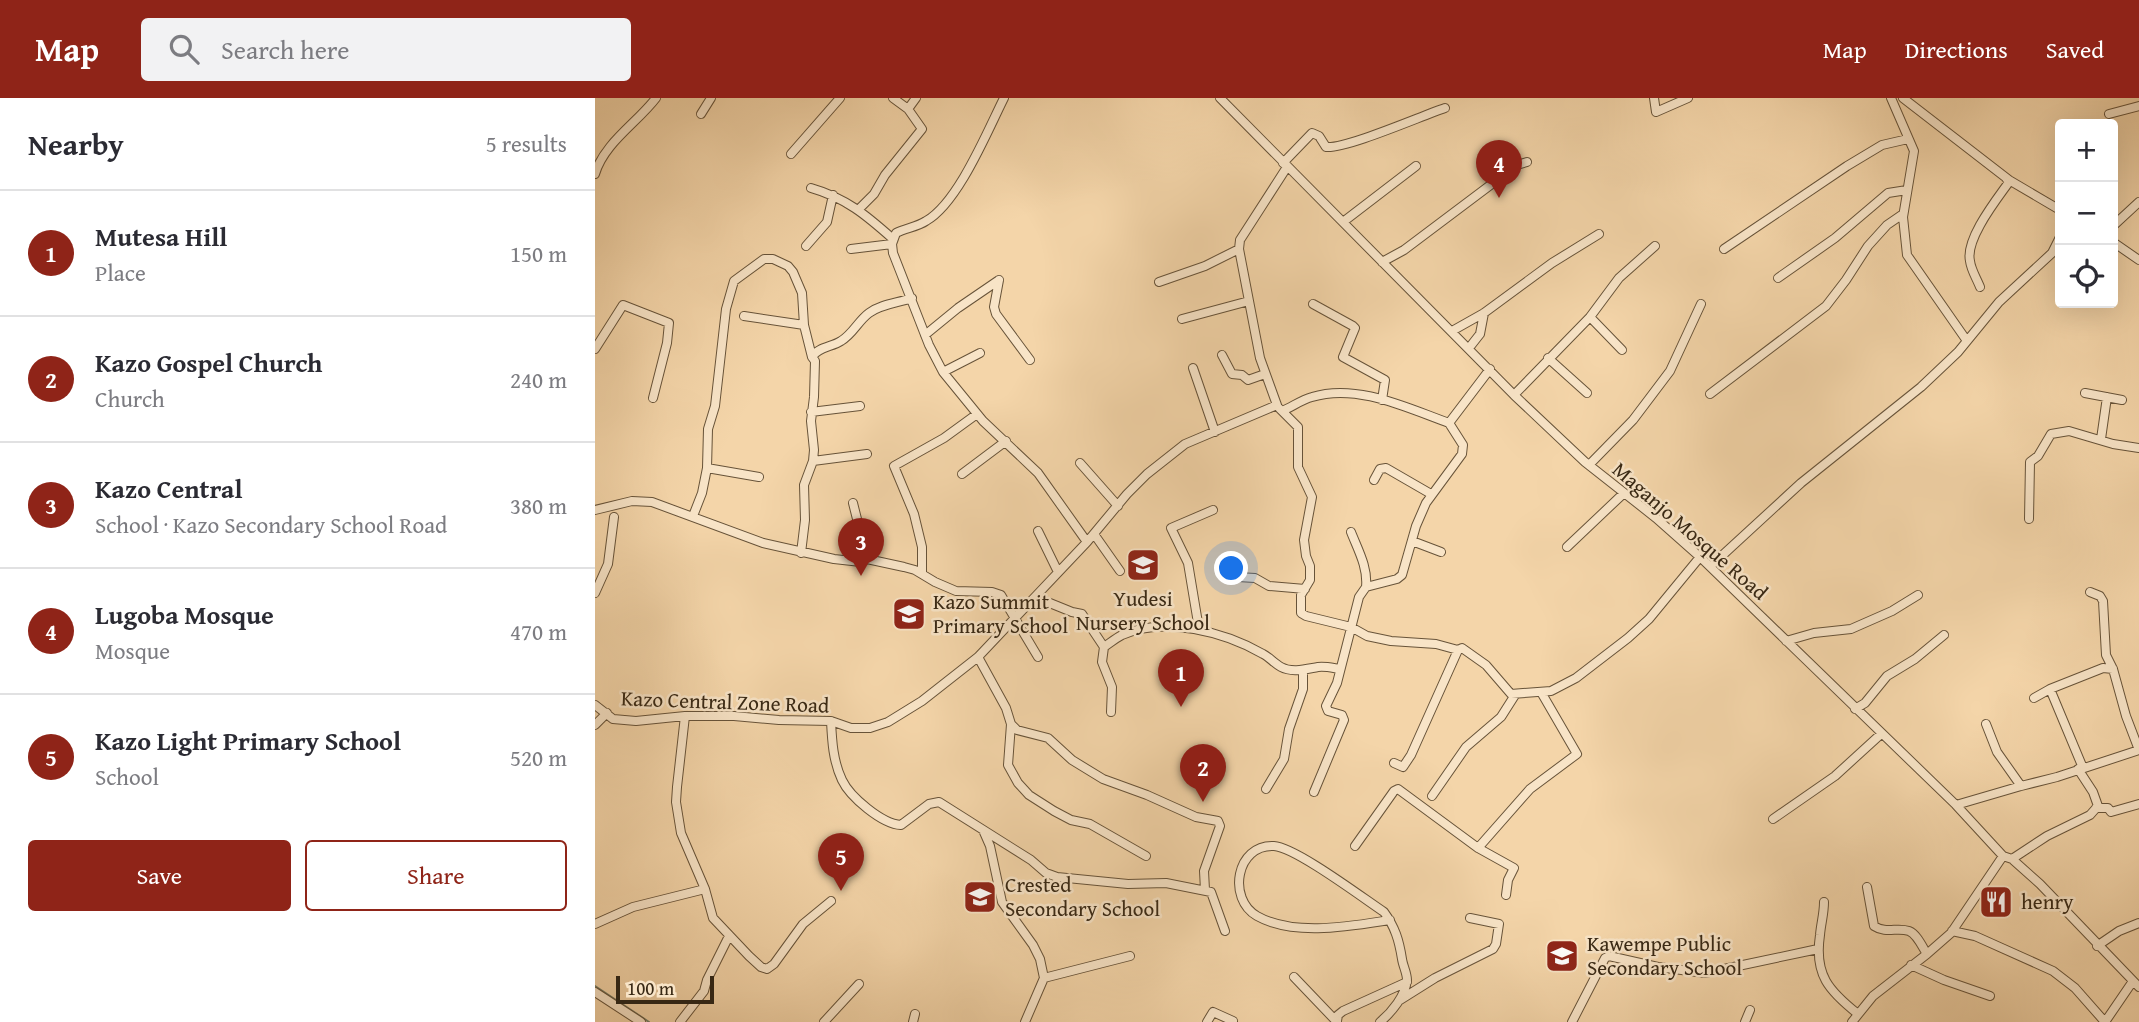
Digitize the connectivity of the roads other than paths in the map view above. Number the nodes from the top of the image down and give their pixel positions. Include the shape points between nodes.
1 (656, 98) edge
2 (711, 98) edge
3 (839, 98) edge
4 (893, 98) edge
5 (916, 98) edge
6 (1004, 98) edge
7 (1220, 98) edge
8 (1654, 98) edge
9 (1688, 98) edge
10 (1891, 98) edge
11 (1903, 98) edge
12 (2139, 106) edge
13 (1445, 108) dead end
14 (908, 109) junction
15 (701, 114) dead end
16 (2109, 114) dead end
17 (1908, 139) junction
18 (791, 154) dead end
19 (1527, 162) dead end
20 (1285, 165) junction
21 (1416, 166) dead end
22 (595, 174) edge
23 (2003, 175) junction
24 (811, 188) dead end
25 (1907, 190) junction
26 (833, 195) junction
27 (2139, 202) edge
28 (2055, 208) edge
29 (859, 209) junction
30 (1903, 214) junction
31 (2118, 221) edge
32 (1342, 222) junction
33 (1599, 234) dead end
34 (893, 242) junction
35 (2056, 245) edge
36 (2116, 245) edge
37 (806, 246) dead end
38 (1655, 246) dead end
39 (851, 249) dead end
40 (1239, 249) junction
41 (1724, 249) dead end
42 (2139, 260) edge
43 (1382, 262) junction
44 (1778, 278) dead end
45 (1159, 282) dead end
46 (1980, 287) dead end
47 (912, 298) junction
48 (1249, 301) junction
49 (1313, 304) dead end
50 (1701, 304) dead end
51 (1484, 313) junction
52 (744, 316) dead end
53 (1590, 317) junction
54 (1182, 319) dead end
55 (804, 326) junction
56 (1452, 331) junction
57 (925, 335) junction
58 (1967, 341) junction
59 (1469, 348) junction
60 (595, 349) edge
61 (1622, 350) dead end
62 (980, 353) dead end
63 (1222, 355) dead end
64 (812, 357) junction
65 (1548, 358) junction
66 (1030, 360) dead end
67 (1192, 368) dead end
68 (1490, 369) junction
69 (943, 372) junction
70 (1265, 374) junction
71 (1587, 393) dead end
72 (2085, 393) dead end
73 (1710, 394) dead end
74 (1514, 395) junction
75 (2107, 397) junction
76 (653, 398) dead end
77 (1382, 400) junction
78 (2122, 400) dead end
79 (860, 406) dead end
80 (1279, 408) junction
81 (811, 412) junction
82 (977, 414) junction
83 (1449, 424) junction
84 (1215, 432) junction
85 (2101, 439) junction
86 (1006, 442) junction
87 (2139, 448) edge
88 (867, 454) dead end
89 (813, 461) junction
90 (1080, 463) dead end
91 (1589, 465) junction
92 (706, 468) junction
93 (962, 474) dead end
94 (759, 477) dead end
95 (1374, 480) dead end
96 (1624, 493) junction
97 (1431, 494) junction
98 (853, 503) dead end
99 (1118, 506) junction
100 (595, 510) edge
101 (1213, 510) dead end
102 (693, 516) junction
103 (614, 517) dead end
104 (2029, 519) dead end
105 (1038, 531) dead end
106 (1351, 532) dead end
107 (1094, 534) junction
108 (1412, 541) junction
109 (1087, 542) junction
110 (1567, 547) dead end
111 (1441, 552) dead end
112 (801, 553) junction
113 (1700, 557) junction
114 (867, 559) junction
115 (1714, 563) dead end
116 (1121, 571) dead end
117 (1058, 572) junction
118 (922, 574) junction
119 (1238, 577) dead end
120 (1366, 587) junction
121 (1305, 589) junction
122 (2090, 592) dead end
123 (595, 593) edge
124 (1918, 595) dead end
125 (1035, 597) junction
126 (1013, 618) junction
127 (1351, 627) junction
128 (1199, 629) junction
129 (1944, 635) dead end
130 (1786, 641) junction
131 (1104, 647) junction
132 (1458, 650) junction
133 (978, 657) junction
134 (1038, 657) dead end
135 (1340, 669) junction
136 (2113, 669) junction
137 (1303, 670) junction
138 (2050, 689) junction
139 (1541, 692) junction
140 (1515, 695) junction
141 (2034, 698) dead end
142 (595, 705) edge
143 (1855, 709) junction
144 (1111, 712) dead end
145 (607, 713) junction
146 (685, 716) junction
147 (831, 721) junction
148 (1011, 724) junction
149 (1986, 724) dead end
150 (595, 725) edge
151 (1881, 734) junction
152 (2139, 750) edge
153 (1394, 763) dead end
154 (2080, 768) junction
155 (2021, 786) junction
156 (1266, 789) dead end
157 (1314, 792) dead end
158 (1433, 796) dead end
159 (2139, 804) edge
160 (1957, 805) junction
161 (2096, 808) junction
162 (1773, 819) dead end
163 (983, 830) junction
164 (1355, 846) dead end
165 (1478, 848) junction
166 (1146, 856) dead end
167 (2008, 858) junction
168 (1867, 887) dead end
169 (705, 888) junction
170 (1205, 890) junction
171 (1506, 895) dead end
172 (831, 901) dead end
173 (1824, 902) dead end
174 (1470, 918) dead end
175 (1390, 920) junction
176 (2139, 923) edge
177 (595, 924) edge
178 (1226, 931) dead end
179 (1952, 931) junction
180 (729, 936) junction
181 (2097, 946) junction
182 (1818, 949) junction
183 (1927, 954) junction
184 (1130, 956) dead end
185 (1911, 965) junction
186 (1294, 977) dead end
187 (1044, 978) junction
188 (1407, 982) junction
189 (859, 984) dead end
190 (2136, 984) edge
191 (595, 993) edge
192 (1990, 996) dead end
193 (1400, 1000) junction
194 (1751, 1010) dead end
195 (1859, 1014) junction
196 (1233, 1021) edge
197 (641, 1022) edge
198 (680, 1022) edge
199 (824, 1022) edge
200 (1025, 1022) edge
201 (1207, 1022) edge
202 (1337, 1022) edge
203 (1380, 1022) edge
204 (1572, 1022) edge
205 (1745, 1022) edge
206 (1852, 1022) edge
207 (2105, 1022) edge

1 - 22 street via 620,136
2 - 15 street
3 - 18 street
4 - 14 street
5 - 14 street
6 - 34 street via 945,205 928,220 896,233
7 - 20 street, Maganjo Mosque Road
8 - 9 street via 1656,111
10 - 17 street
11 - 23 street
12 - 16 street
13 - 20 street via 1332,147 1326,147 1313,133
14 - 29 street via 922,131
17 - 25 street via 1914,151
17 - 41 street via 1882,145
19 - 43 street
20 - 32 street, Maganjo Mosque Road
20 - 40 street
21 - 32 street
23 - 28 street
23 - 46 street via 2009,182 1969,252
24 - 26 street
25 - 30 street
25 - 44 street via 1888,193
26 - 29 street
26 - 37 street via 827,222
27 - 31 street
29 - 34 street
30 - 58 street via 1907,255
30 - 73 street via 1868,246 1826,306
32 - 43 street, Maganjo Mosque Road
33 - 51 street
34 - 39 street
34 - 47 street via 893,253
35 - 58 street
36 - 42 street
38 - 53 street via 1619,278
40 - 45 street
40 - 48 street
43 - 56 street, Maganjo Mosque Road
47 - 57 street
47 - 64 street via 872,311 851,334
48 - 54 street
48 - 70 street
49 - 77 street via 1355,328 1343,357 1385,380
50 - 91 street via 1670,371 1633,420
51 - 56 street
51 - 59 street via 1480,334
52 - 55 street
53 - 61 street
53 - 65 street
55 - 64 street
55 - 92 street via 802,293 788,266 764,259 734,281 708,429
56 - 59 street, Maganjo Mosque Road
57 - 66 street via 999,280 996,314
57 - 69 street
58 - 115 street via 1921,387 1801,483
59 - 68 street, Maganjo Mosque Road
60 - 76 street via 623,305 669,323
62 - 69 street
63 - 70 street via 1232,374 1248,380
64 - 81 street
65 - 71 street
65 - 74 street
67 - 84 street
68 - 74 street, Maganjo Mosque Road
68 - 83 street
69 - 82 street
70 - 80 street
72 - 75 street
74 - 91 street, Maganjo Mosque Road
75 - 78 street
75 - 85 street
77 - 80 street, Kazo Central Zone Road via 1343,392
77 - 83 street, Kazo Central Zone Road
79 - 81 street
80 - 84 street, Kazo Central Zone Road
80 - 121 street via 1298,427 1298,467 1312,497 1304,540 1310,566
81 - 89 street
82 - 86 street
82 - 118 street via 894,466 914,514 922,547
83 - 97 street via 1463,444 1462,454
84 - 99 street, Kazo Central Zone Road via 1172,453
85 - 87 street
85 - 104 street via 2069,432 2057,432 2047,439 2030,462
86 - 93 street
86 - 109 street via 1038,473
88 - 89 street
89 - 112 street via 804,485
90 - 99 street
91 - 96 street, Maganjo Mosque Road
92 - 94 street
92 - 102 street
95 - 97 street via 1380,469 1386,468
96 - 110 street
96 - 113 street, Maganjo Mosque Road
97 - 108 street
98 - 114 street
99 - 107 street, Kazo Central Zone Road
100 - 102 street via 640,501
101 - 128 street via 1171,528 1188,563
102 - 112 street
103 - 123 street via 608,564
105 - 117 street
106 - 120 street via 1359,545
107 - 109 street, Kazo Central Zone Road
107 - 116 street
108 - 111 street
108 - 120 street via 1400,578
109 - 117 street, Kazo Central Zone Road
112 - 114 street via 861,562
113 - 130 street, Maganjo Mosque Road
113 - 139 street via 1628,638 1568,683
114 - 118 street
117 - 125 street, Kazo Central Zone Road
118 - 126 street via 956,591 1001,595
119 - 121 street
120 - 127 street
121 - 127 street via 1301,595 1305,616
122 - 136 street via 2103,601 2106,655
124 - 130 street via 1851,628
125 - 126 street, Kazo Central Zone Road
125 - 131 street via 1082,614
126 - 133 street, Kazo Central Zone Road
126 - 134 street
127 - 132 street via 1367,636
127 - 135 street
128 - 131 street via 1144,630 1123,635
128 - 137 street via 1246,645 1282,667
129 - 143 street via 1887,676
130 - 143 street, Maganjo Mosque Road
131 - 144 street via 1102,662 1112,687
132 - 140 street via 1467,650 1486,665
132 - 153 street via 1411,755 1403,767
133 - 147 street, Kazo Central Zone Road via 888,722 851,728
133 - 148 street
135 - 137 street via 1320,666
135 - 157 street via 1326,709 1344,720
136 - 138 street via 2103,668
136 - 152 street
137 - 156 street via 1303,689 1284,759
138 - 141 street
138 - 154 street
139 - 140 street
139 - 165 street via 1577,754 1525,794
140 - 158 street via 1501,718 1466,747
142 - 145 street, Kazo Central Zone Road
143 - 151 street, Maganjo Mosque Road
145 - 146 street, Kazo Central Zone Road via 613,719 636,721
145 - 150 street
146 - 147 street, Kazo Central Zone Road
146 - 169 street via 678,817
147 - 163 street via 843,783 867,808 898,825 939,802
148 - 166 street via 1008,765 1030,795
148 - 170 street via 1048,738 1103,779 1196,817 1218,821 1204,871
149 - 155 street via 1994,747
151 - 160 street, Maganjo Mosque Road
151 - 162 street via 1835,776
152 - 154 street
154 - 155 street
154 - 161 street via 2097,798
155 - 160 street
159 - 161 street via 2111,813 2108,808
160 - 167 street, Maganjo Mosque Road
161 - 167 street
163 - 170 street via 1057,877 1166,883
163 - 187 street via 1002,902 1037,952
164 - 165 street via 1398,789
165 - 171 street via 1514,868
167 - 179 street
167 - 181 street, Maganjo Mosque Road via 2040,884
168 - 183 street via 1874,926 1884,931 1909,931
169 - 177 street via 646,903
169 - 180 street via 713,918
170 - 178 street via 1212,892
172 - 180 street via 803,923 767,969
173 - 182 street
174 - 193 street via 1499,924 1493,948
175 - 175 street via 1282,848 1257,850 1246,859 1238,880 1243,902 1255,915 1272,922 1317,928
175 - 188 street via 1399,938
176 - 181 street
179 - 183 street
179 - 207 street via 1975,936 2053,971
180 - 198 street via 704,991
181 - 190 street, Maganjo Mosque Road
182 - 195 street via 1827,985
182 - 204 street via 1705,973 1609,956
183 - 185 street
184 - 187 street
185 - 192 street
185 - 195 street
186 - 202 street
187 - 200 street
188 - 193 street
188 - 202 street via 1343,1011
189 - 199 street
190 - 207 street
191 - 197 street
193 - 203 street
194 - 205 street
195 - 206 street
196 - 201 street via 1213,1012

